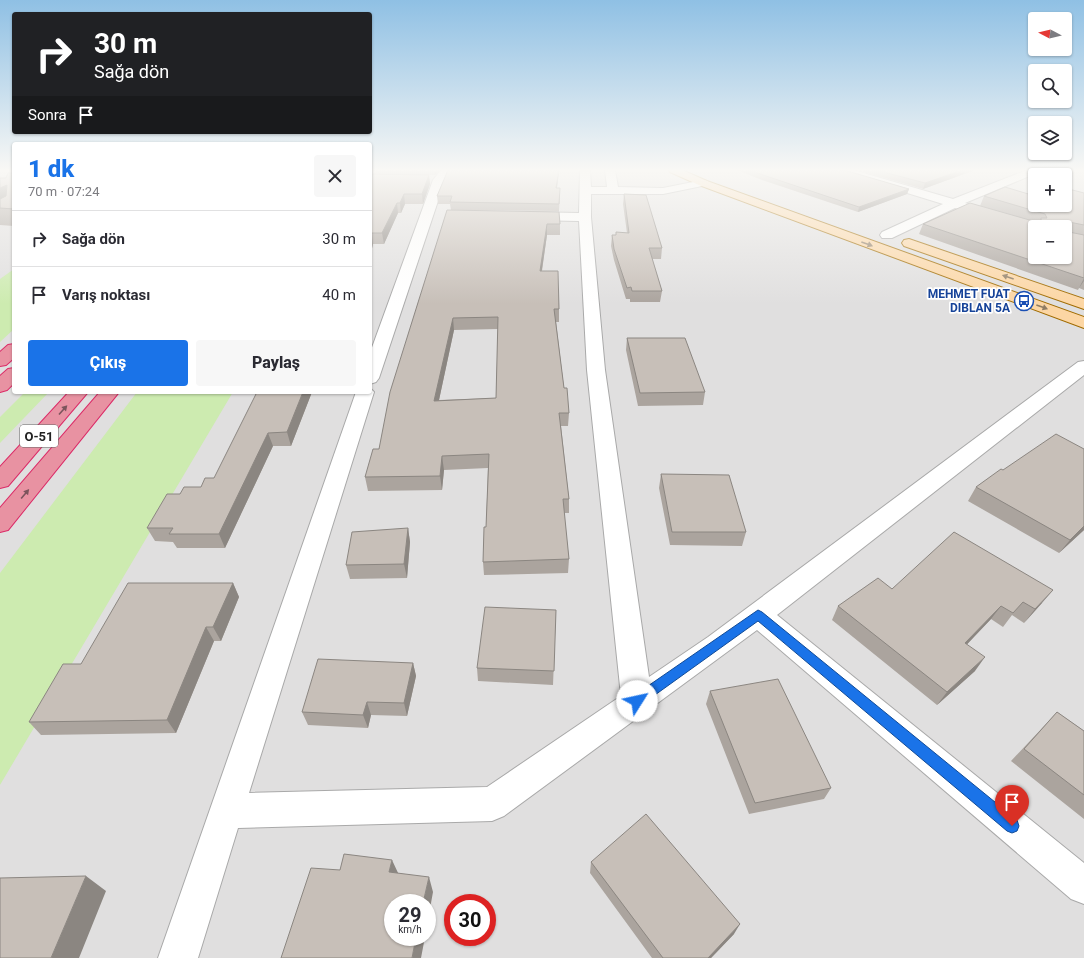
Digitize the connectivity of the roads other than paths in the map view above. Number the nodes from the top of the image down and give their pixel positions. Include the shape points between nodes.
1 (427, 215) joint
2 (443, 215) dead end
3 (789, 215) edge
4 (931, 215) edge
5 (992, 215) edge
6 (514, 216) edge
7 (585, 217) joint
8 (1028, 226) edge
9 (873, 230) dead end
10 (887, 236) junction
11 (1084, 304) edge
12 (1084, 323) edge
13 (12, 351) edge
14 (0, 361) edge
15 (1084, 366) edge
16 (372, 372) edge
17 (12, 375) edge
18 (0, 386) edge
19 (77, 394) edge
20 (108, 394) edge
21 (364, 394) edge
22 (0, 481) edge
23 (0, 524) edge
24 (758, 615) junction
25 (637, 701) junction
26 (227, 811) junction
27 (1084, 886) edge
28 (178, 958) edge

1 - 2 street
1 - 16 street
3 -> 12 main road
4 - 10 street
5 - 8 street
6 - 7 street
7 - 25 street via 596,370
9 - 10 main road
11 -> 10 main road
13 - 14 highway
15 - 24 street
17 - 18 highway
22 -> 19 highway, O-51
23 -> 20 highway
21 - 26 street
24 - 25 street
24 - 27 street
25 - 26 street via 492,804
26 - 28 street

